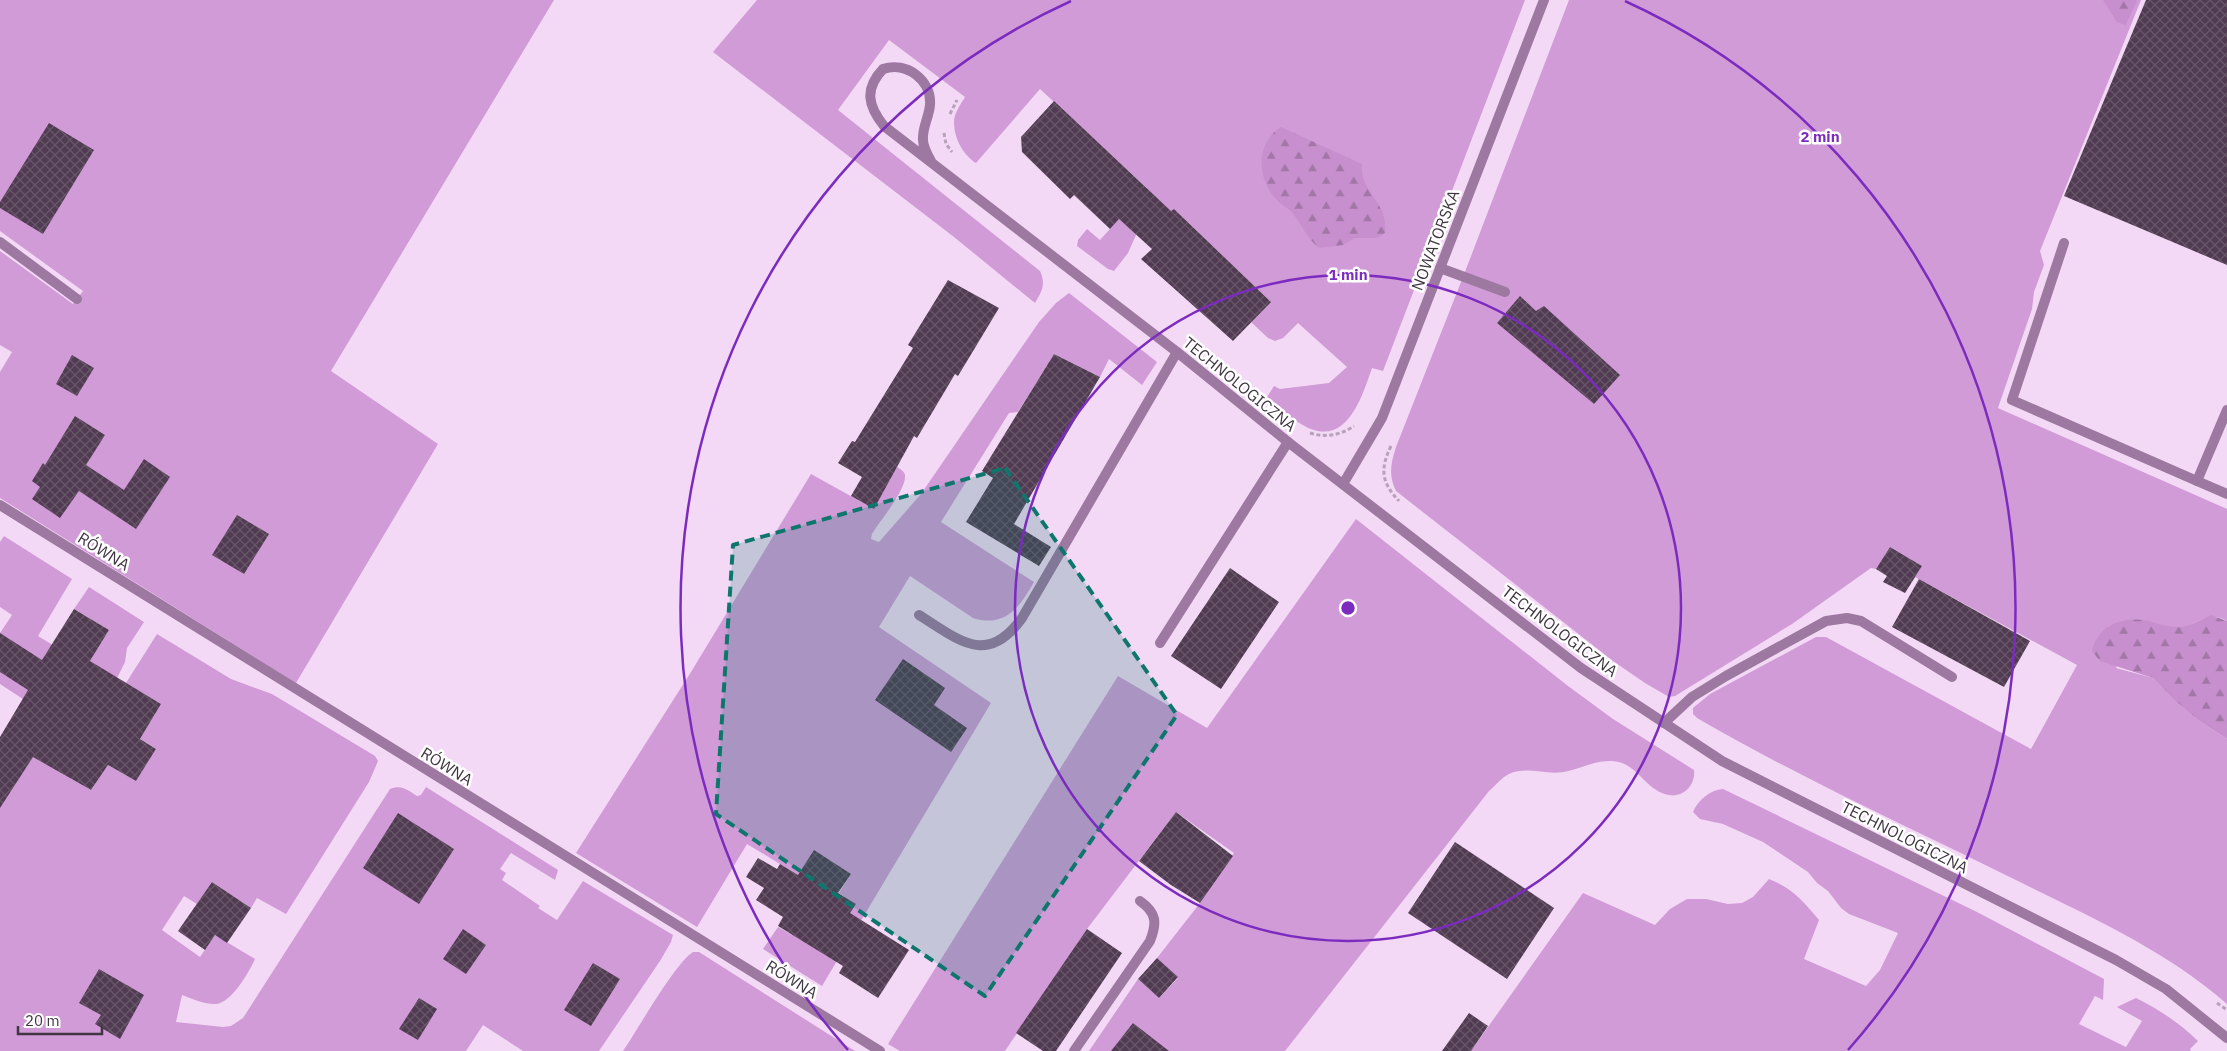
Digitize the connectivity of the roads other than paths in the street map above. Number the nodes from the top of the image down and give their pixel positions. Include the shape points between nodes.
1 (1544, 0) edge
2 (931, 161) junction
3 (0, 242) edge
4 (2064, 243) dead end
5 (1440, 268) junction
6 (1505, 292) dead end
7 (77, 299) dead end
8 (1177, 352) junction
9 (2227, 410) edge
10 (1288, 442) junction
11 (2197, 481) junction
12 (1343, 484) junction
13 (2227, 494) edge
14 (1, 507) edge
15 (918, 615) dead end
16 (1160, 643) dead end
17 (1952, 677) dead end
18 (1664, 723) junction
19 (1140, 901) dead end
20 (2227, 1038) edge
21 (880, 1051) edge
22 (1074, 1051) edge

1 - 5 street, NOWATORSKA
2 - 2 street, TECHNOLOGICZNA via 884,126 873,112 872,86 883,69 901,67 912,71 929,92 930,105 922,140
2 - 8 street, TECHNOLOGICZNA
3 - 7 street
4 - 11 street via 2012,400
5 - 6 street
5 - 12 street, NOWATORSKA via 1382,418
8 - 10 street, TECHNOLOGICZNA
8 - 15 street via 1012,633 1000,642 972,645
9 - 11 street
10 - 12 street, TECHNOLOGICZNA
10 - 16 street
11 - 13 street
12 - 18 street, TECHNOLOGICZNA via 1581,668
14 - 21 street, RÓWNA
17 - 18 street via 1861,621 1847,618 1826,621 1692,697
18 - 20 street, TECHNOLOGICZNA via 1722,761 2116,960 2166,989
19 - 22 street via 1153,914 1156,923 1150,941

